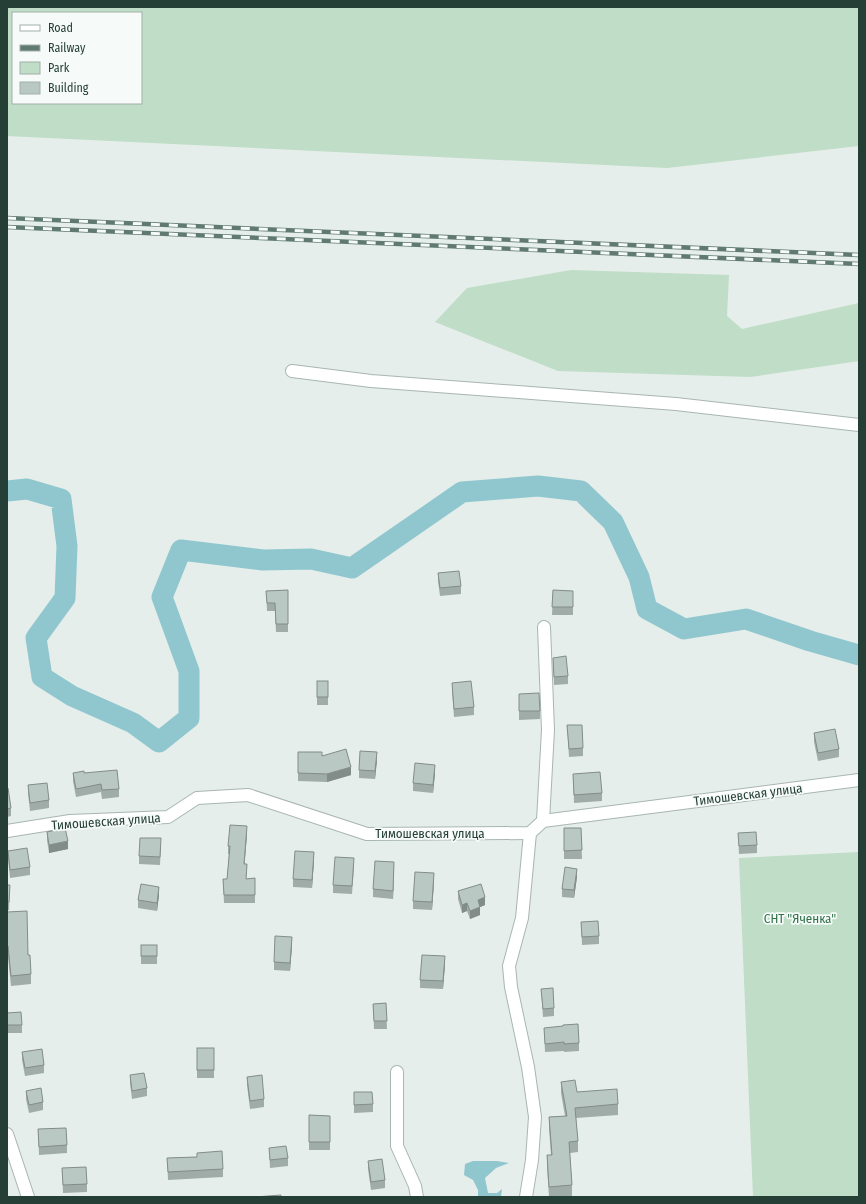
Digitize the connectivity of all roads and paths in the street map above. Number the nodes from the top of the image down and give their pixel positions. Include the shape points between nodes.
1 (292, 371) dead end
2 (859, 425) edge
3 (544, 626) dead end
4 (859, 780) edge
5 (543, 821) junction
6 (7, 831) edge
7 (530, 833) junction
8 (396, 1072) dead end
9 (7, 1134) edge
10 (28, 1197) edge
11 (417, 1197) edge
12 (526, 1197) edge

1 - 2 street via 371,380 676,404
3 - 5 street via 548,730
4 - 5 street, Тимошевская улица
5 - 7 street
6 - 7 street, Тимошевская улица via 70,821 168,817 197,798 248,795 367,834
7 - 12 street via 522,918 509,966 528,1067 534,1117 532,1160
8 - 11 street via 397,1146 415,1186
9 - 10 street

